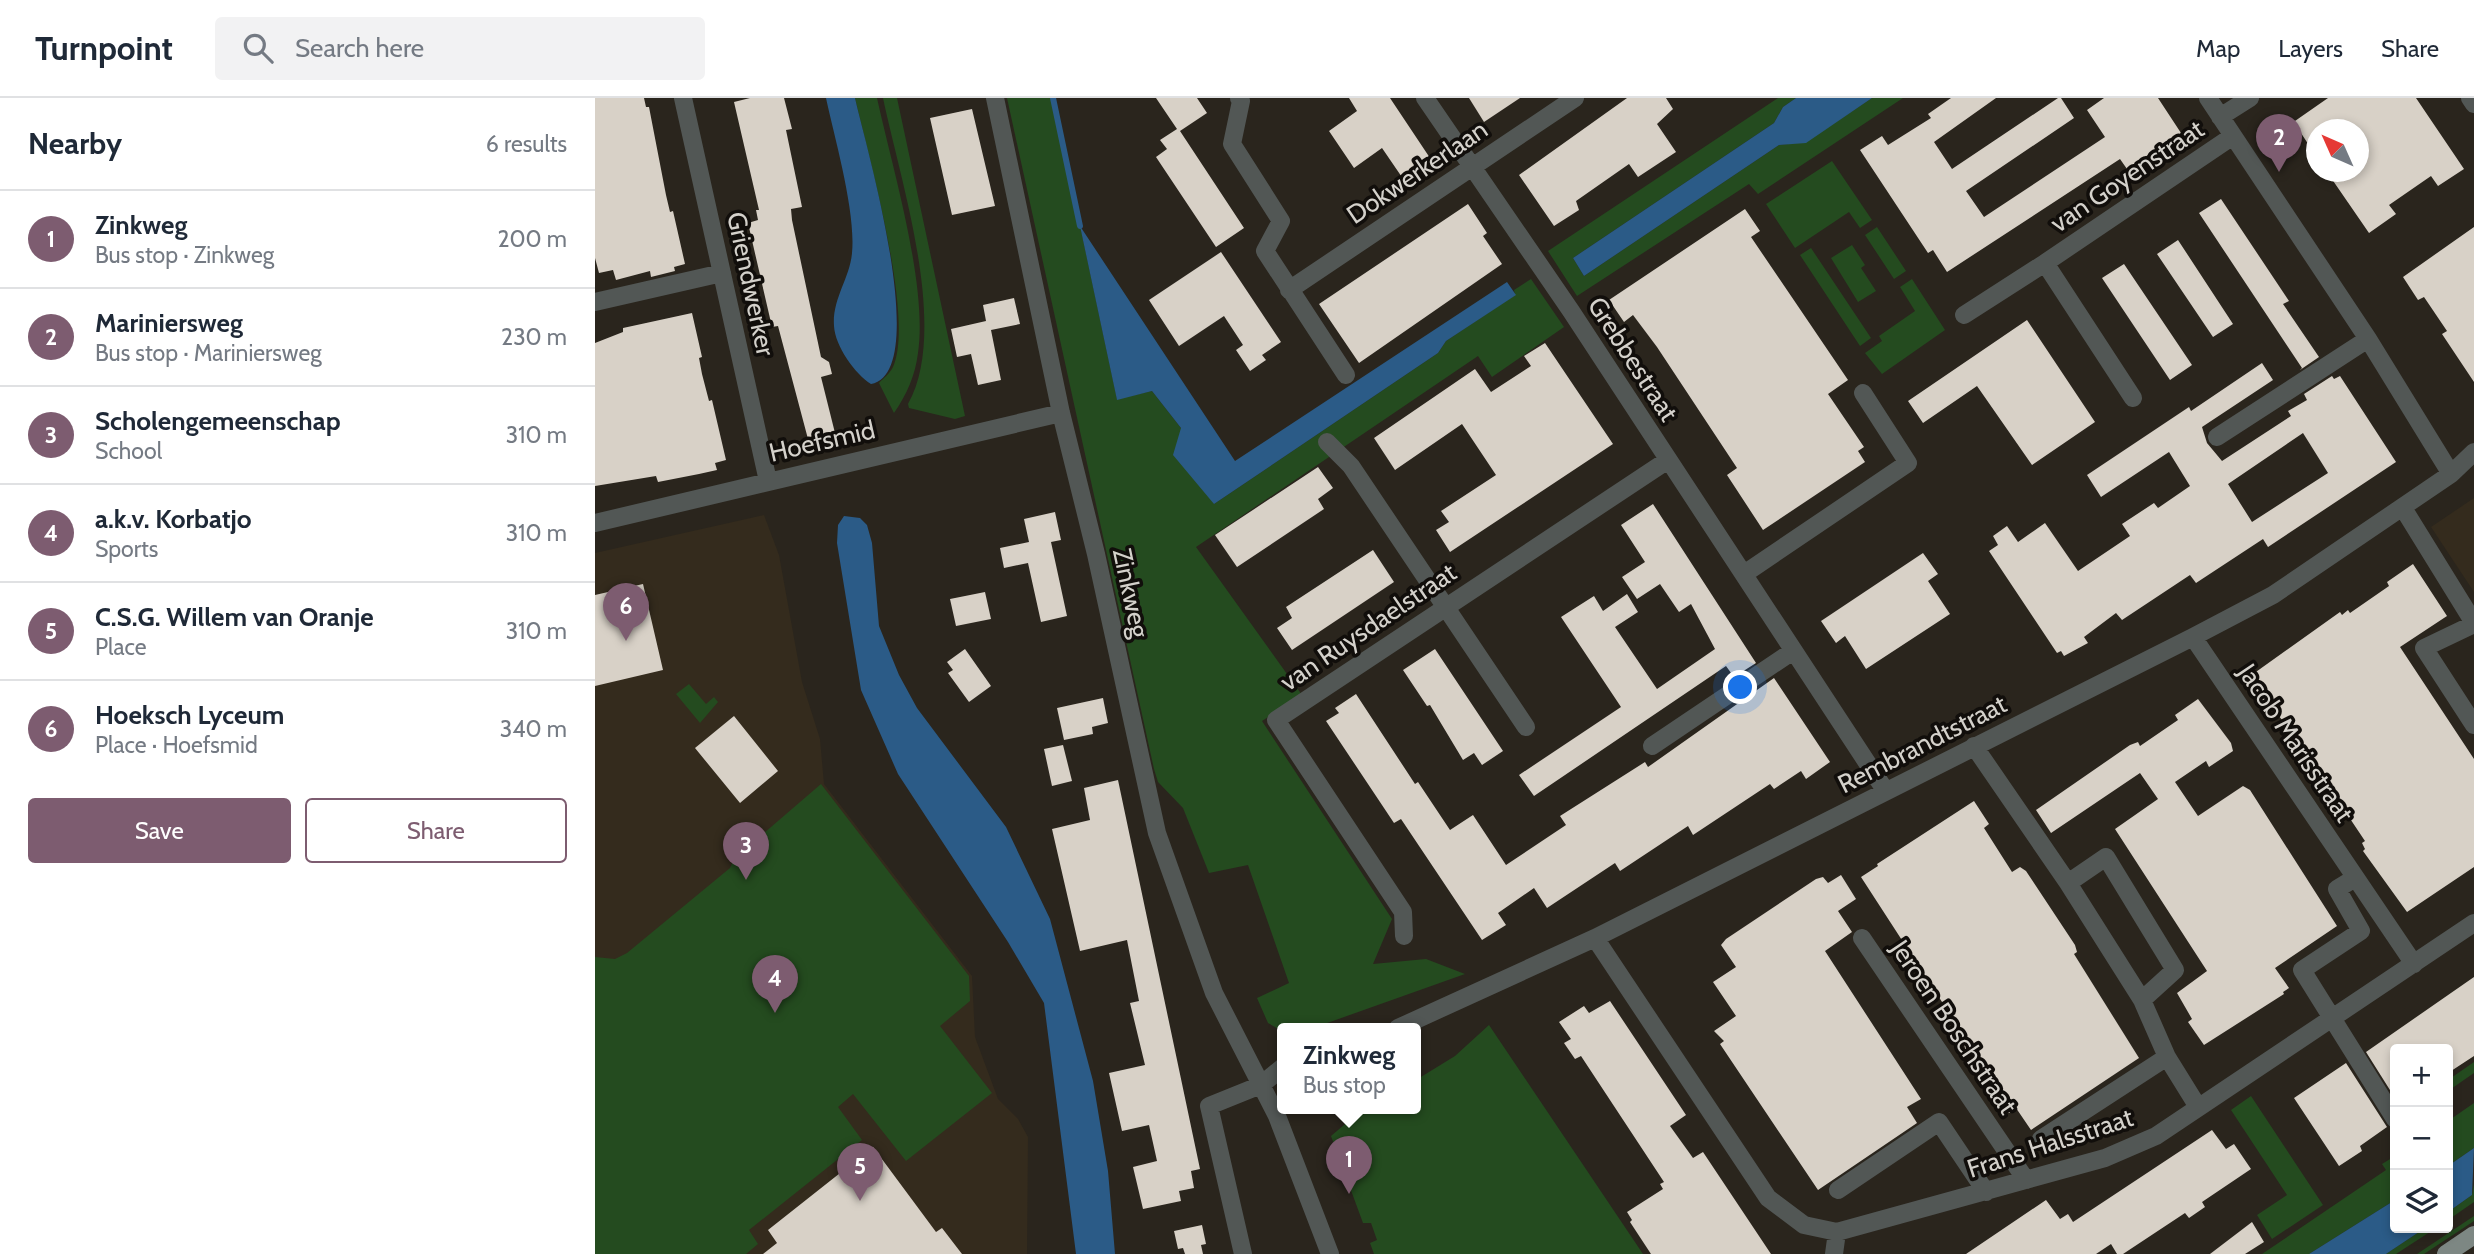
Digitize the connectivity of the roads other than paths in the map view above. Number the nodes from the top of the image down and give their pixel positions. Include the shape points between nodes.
1 (683, 98) edge
2 (995, 98) edge
3 (1239, 98) edge
4 (1425, 98) edge
5 (1575, 98) edge
6 (2208, 98) edge
7 (2250, 98) edge
8 (2470, 98) edge
9 (2474, 104) edge
10 (2220, 117) junction
11 (2233, 136) junction
12 (1471, 167) junction
13 (2045, 263) junction
14 (722, 273) junction
15 (1289, 290) junction
16 (595, 302) edge
17 (1964, 315) dead end
18 (2368, 340) junction
19 (1346, 375) dead end
20 (1863, 393) dead end
21 (2133, 398) dead end
22 (1061, 413) junction
23 (2217, 437) dead end
24 (1327, 442) dead end
25 (2474, 452) edge
26 (1668, 460) junction
27 (2474, 465) edge
28 (2451, 474) junction
29 (768, 481) junction
30 (2403, 508) junction
31 (595, 523) edge
32 (1744, 574) junction
33 (1446, 606) junction
34 (2474, 623) edge
35 (2193, 637) junction
36 (1793, 651) junction
37 (2474, 725) edge
38 (1526, 727) dead end
39 (1652, 746) dead end
40 (1974, 746) junction
41 (1885, 790) junction
42 (2355, 878) junction
43 (2068, 883) junction
44 (2474, 923) edge
45 (1404, 936) dead end
46 (1595, 938) junction
47 (1862, 938) dead end
48 (2414, 964) junction
49 (2142, 1000) junction
50 (2332, 1019) junction
51 (1409, 1023) edge
52 (2167, 1056) junction
53 (1277, 1072) edge
54 (1277, 1084) edge
55 (1261, 1085) junction
56 (2199, 1107) junction
57 (2390, 1110) edge
58 (2041, 1139) dead end
59 (2026, 1180) junction
60 (1838, 1190) dead end
61 (1986, 1192) junction
62 (1837, 1232) junction
63 (2474, 1235) edge
64 (1243, 1254) edge
65 (1330, 1254) edge
66 (1834, 1254) edge
67 (2446, 1254) edge

1 - 14 street, Griendwerker
2 - 22 street, Zinkweg
3 - 15 street via 1232,144 1281,221 1265,251
4 - 12 street, Grebbestraat
5 - 12 street, Dokwerkerlaan
6 - 10 street
7 - 10 street
8 - 9 street
10 - 11 street
11 - 13 street, van Goyenstraat
11 - 18 street
12 - 15 street, Dokwerkerlaan
12 - 26 street, Grebbestraat
13 - 17 street
13 - 21 street, van Goyenstraat
14 - 16 street
14 - 29 street, Griendwerker
15 - 19 street
18 - 23 street
18 - 28 street
20 - 32 street via 1908,463
22 - 29 street, Hoefsmid
22 - 55 street, Zinkweg via 1157,833 1217,999
24 - 33 street via 1351,466
25 - 28 street, Rembrandtstraat
26 - 32 street, Grebbestraat
26 - 33 street, van Ruysdaelstraat
27 - 28 street, Rembrandtstraat
28 - 30 street, Rembrandtstraat
29 - 31 street, Hoefsmid
30 - 34 street
30 - 35 street, Rembrandtstraat via 2273,595
32 - 36 street, Grebbestraat
33 - 38 street
33 - 45 street, van Ruysdaelstraat via 1276,720 1403,912
34 - 37 street via 2424,648
35 - 40 street, Rembrandtstraat
35 - 42 street, Jacob Marisstraat
36 - 39 street
36 - 41 street, Grebbestraat
40 - 41 street, Rembrandtstraat
40 - 43 street
41 - 46 street, Rembrandtstraat
42 - 48 street, Jacob Marisstraat
42 - 50 street via 2337,889 2361,931 2302,970
43 - 49 street
43 - 49 street via 2106,857 2175,970
44 - 48 street, Frans Halsstraat
46 - 51 street, Rembrandtstraat
46 - 62 street, Frans Halsstraat via 1768,1198 1804,1226
47 - 59 street, Jeroen Boschstraat
48 - 50 street, Frans Halsstraat
49 - 52 street
50 - 56 street, Frans Halsstraat
50 - 57 street
52 - 56 street
52 - 58 street
53 - 55 street
54 - 55 street
55 - 64 street via 1209,1106
55 - 65 street, Zinkweg
56 - 59 street, Frans Halsstraat via 2156,1136 2105,1158
59 - 61 street, Frans Halsstraat
60 - 61 street via 1939,1122
61 - 62 street, Frans Halsstraat
62 - 66 street
63 - 67 main road

